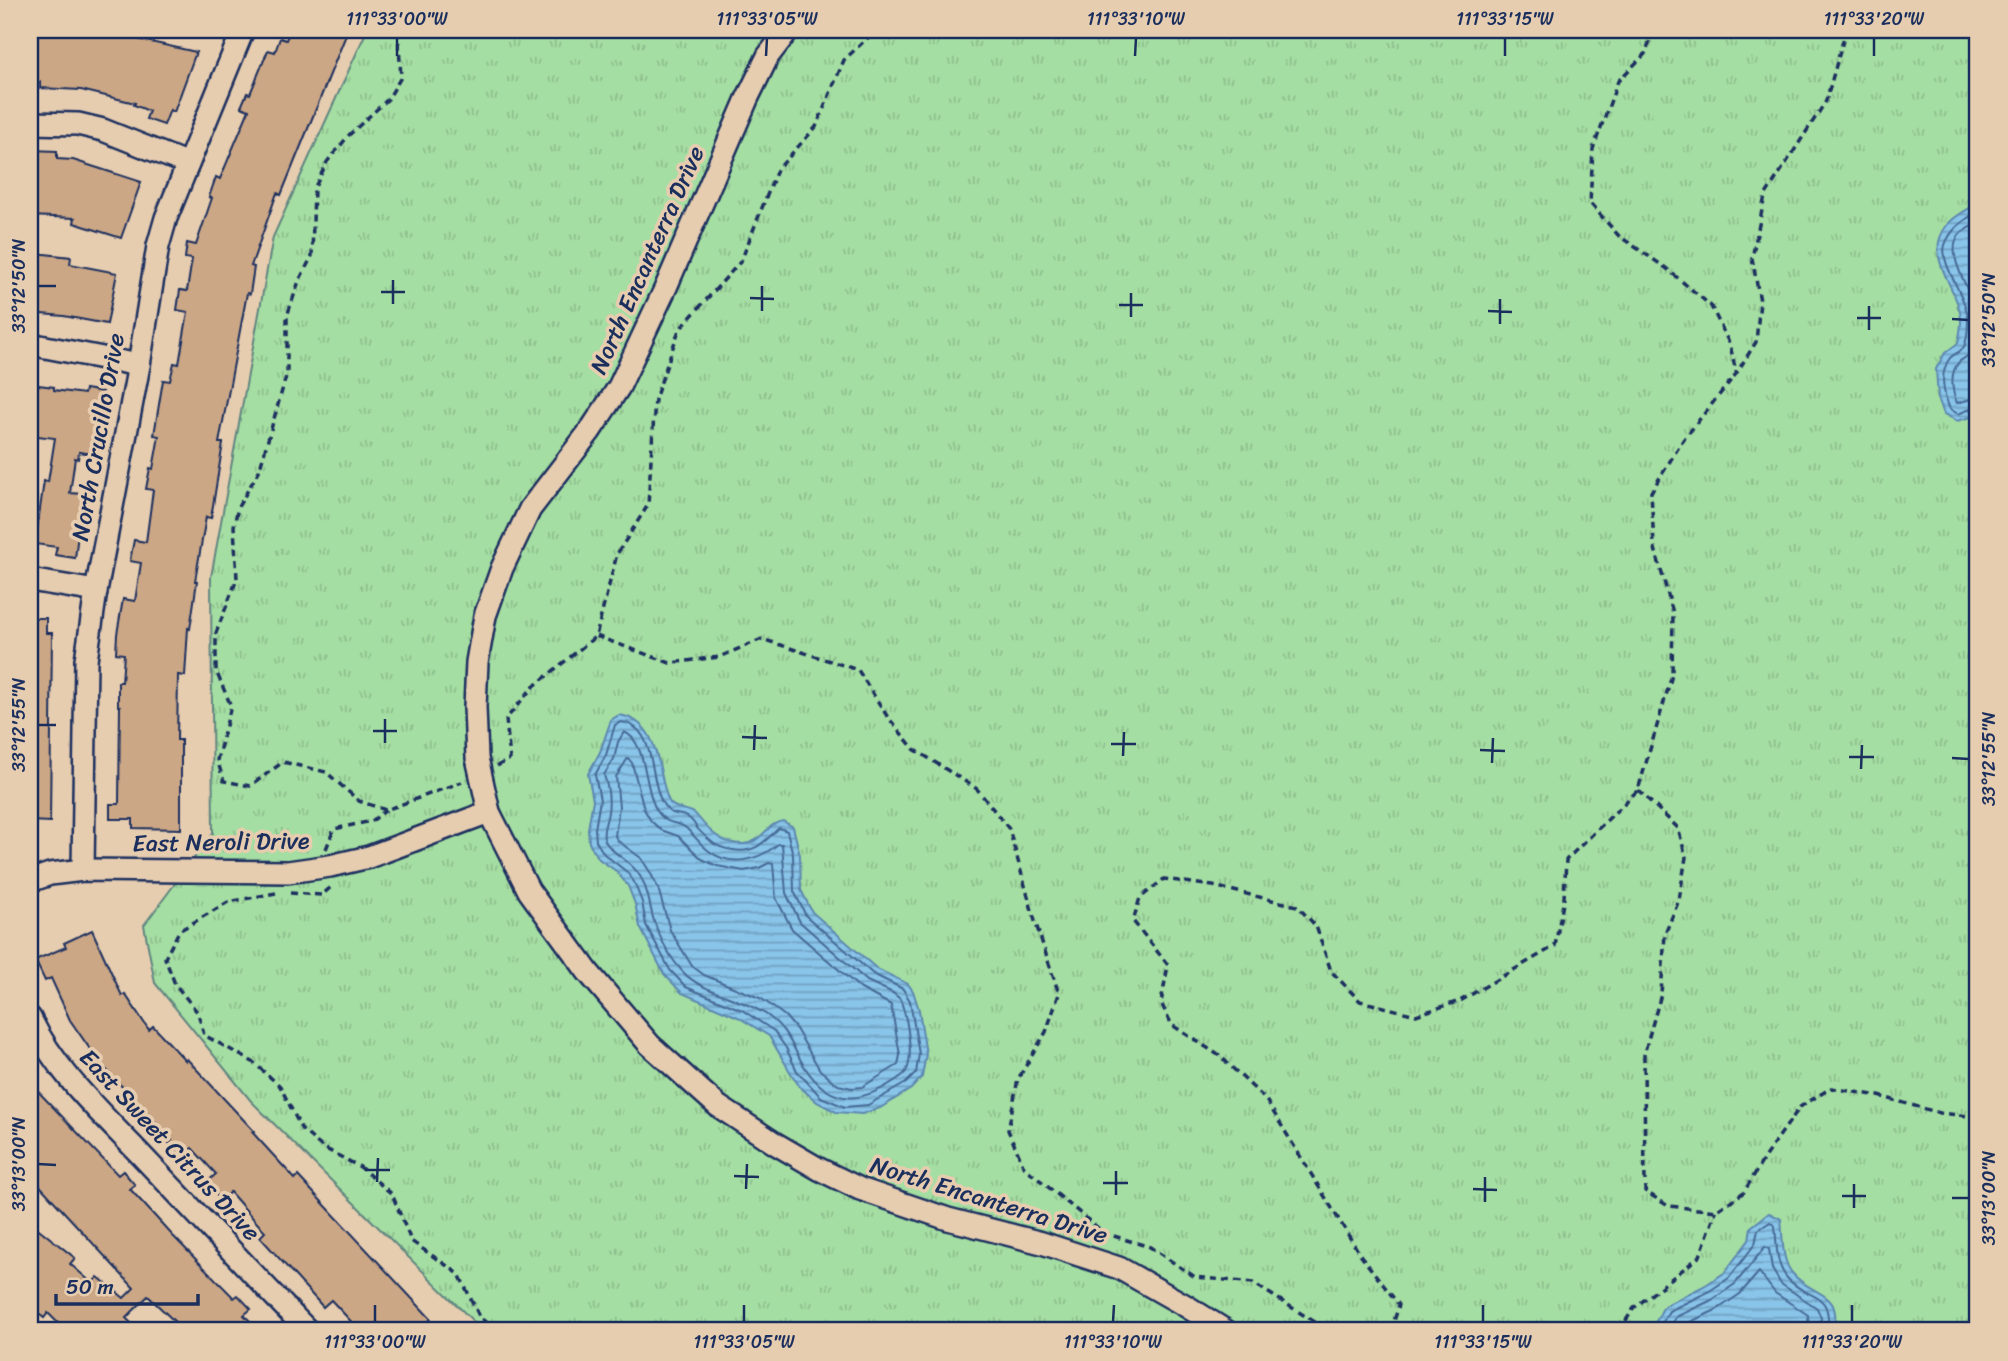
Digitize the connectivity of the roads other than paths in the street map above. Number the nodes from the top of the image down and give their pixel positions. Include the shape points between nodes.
1 (243, 30) edge
2 (788, 30) edge
3 (30, 123) edge
4 (188, 164) junction
5 (30, 344) edge
6 (139, 365) junction
7 (30, 580) edge
8 (96, 591) junction
9 (489, 812) junction
10 (83, 870) junction
11 (30, 881) edge
12 (32, 1028) edge
13 (308, 1331) edge
14 (1226, 1331) edge

1 - 4 street, North Crucillo Drive
2 - 9 street, North Encanterra Drive via 768,56 747,99 619,387 530,509 502,568 485,616 477,662 477,758
3 - 4 street via 78,124 103,130
4 - 6 street, North Crucillo Drive via 158,246
5 - 6 street
6 - 8 street, North Crucillo Drive
7 - 8 street
8 - 10 street, North Crucillo Drive via 86,660
9 - 10 street, East Neroli Drive via 369,857 331,866 288,872
9 - 14 street, North Encanterra Drive via 529,891 588,972 650,1045 718,1106 787,1151 860,1189 1119,1268
10 - 11 street, East Neroli Drive
12 - 13 street, East Sweet Citrus Drive via 100,1112

